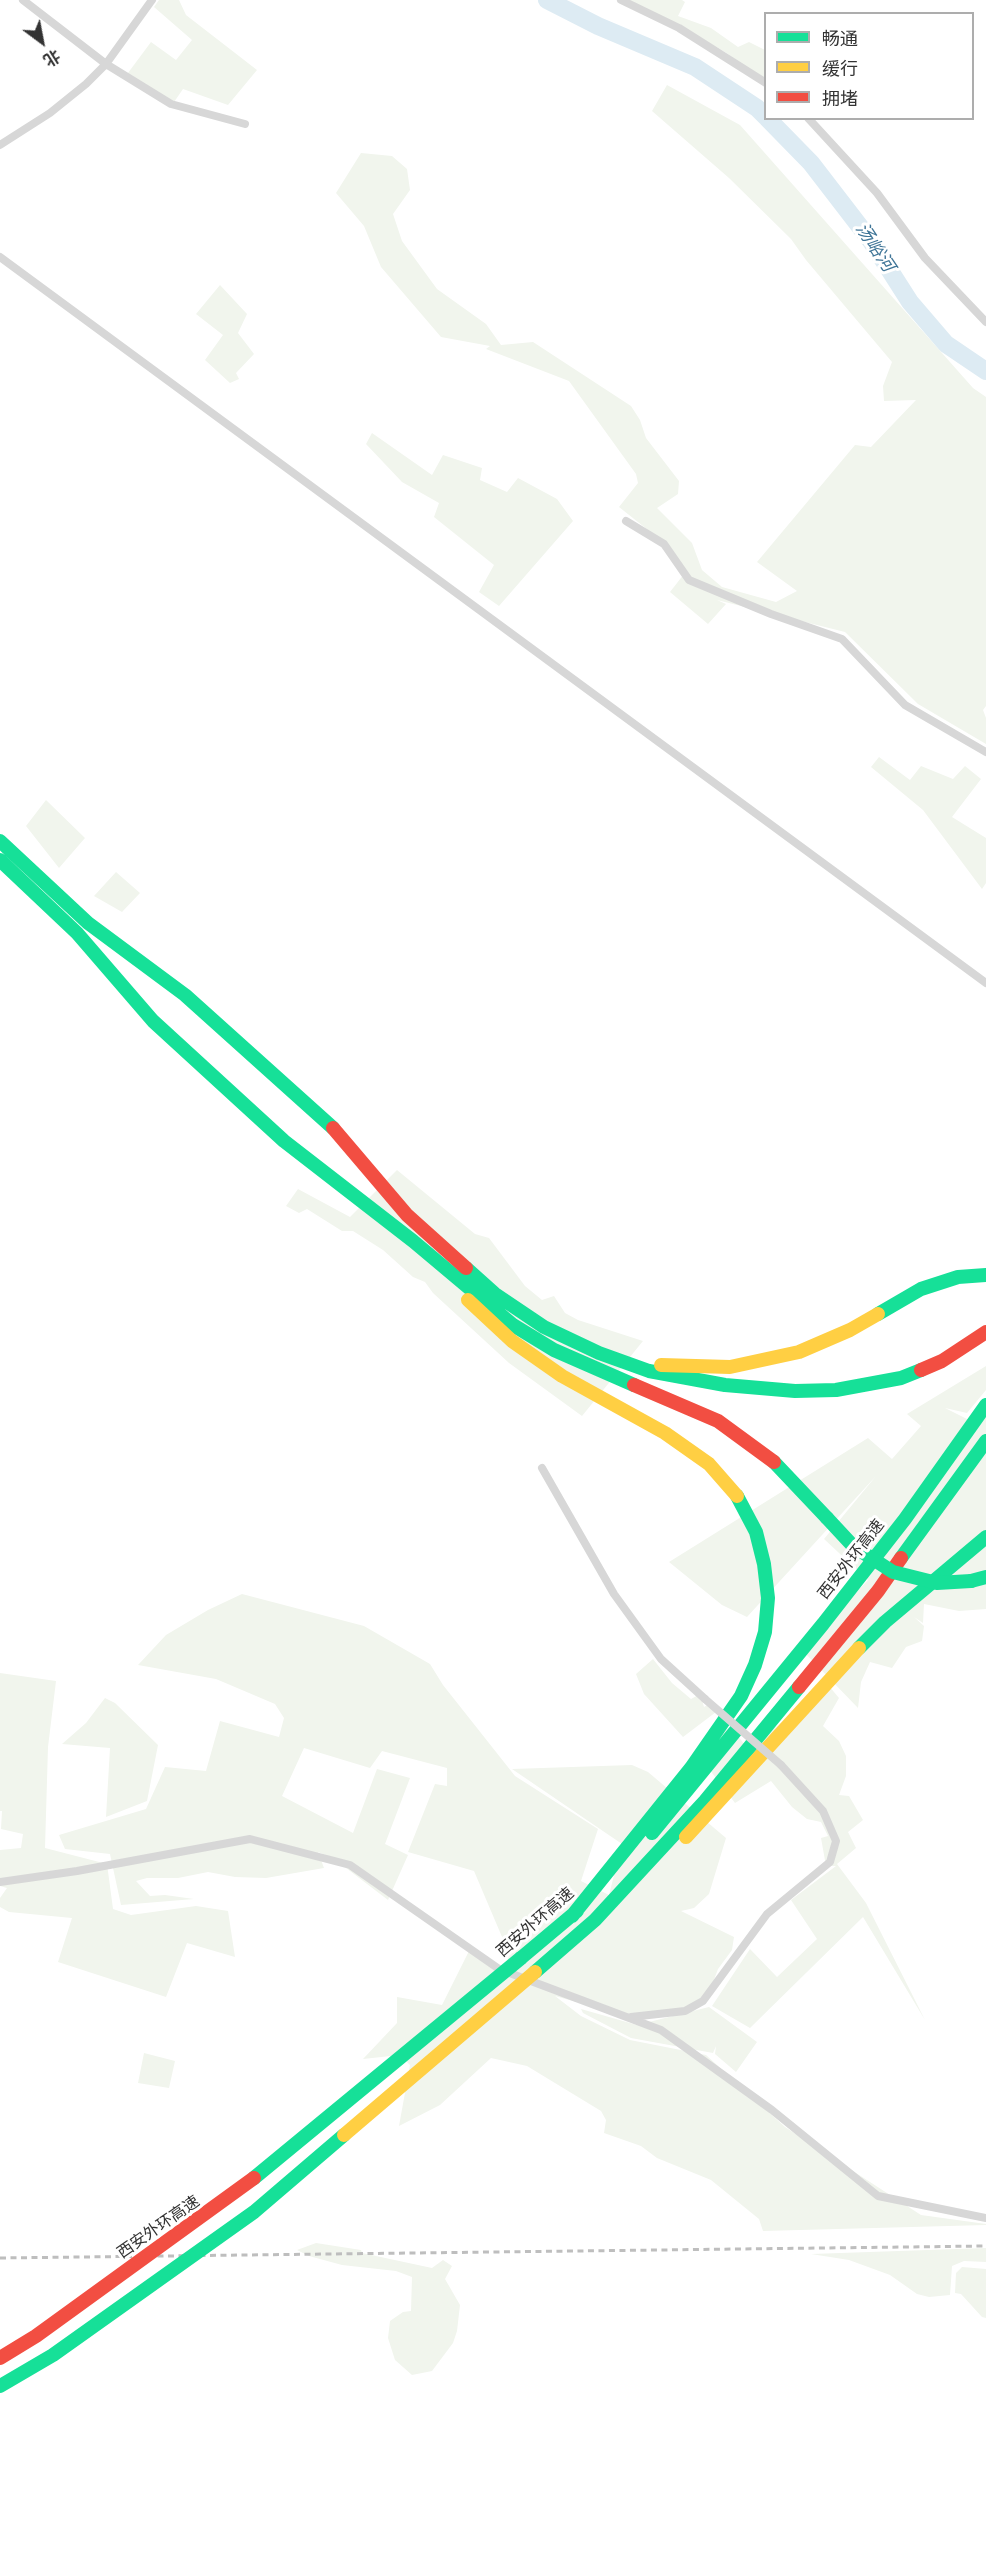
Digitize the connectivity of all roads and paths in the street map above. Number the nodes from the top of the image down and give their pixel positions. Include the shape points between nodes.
1 (24, 0) edge
2 (152, 0) edge
3 (621, 0) edge
4 (106, 64) junction
5 (764, 82) edge
6 (810, 120) edge
7 (245, 124) dead end
8 (0, 145) edge
9 (0, 257) edge
10 (986, 322) edge
11 (626, 521) dead end
12 (986, 752) edge
13 (0, 841) edge
14 (0, 860) edge
15 (986, 983) edge
16 (413, 1241) junction
17 (983, 1275) edge
18 (986, 1332) edge
19 (599, 1353) junction
20 (986, 1405) edge
21 (986, 1442) edge
22 (542, 1468) dead end
23 (986, 1537) edge
24 (986, 1577) edge
25 (0, 1882) edge
26 (572, 1916) junction
27 (595, 1920) junction
28 (627, 2017) junction
29 (986, 2218) edge
30 (0, 2358) edge
31 (0, 2386) edge

1 - 4 street
2 - 4 street
3 - 5 street via 679,28
4 - 7 street via 171,104
4 - 8 street via 68,100
6 - 10 street via 877,193 925,258
9 - 15 street
11 - 12 street via 664,544 689,580 842,639 905,705
13 - 19 highway via 88,923 184,995 326,1120 407,1215 495,1294 537,1323
14 - 16 highway via 77,933 153,1021 284,1141
16 - 24 highway, bridge via 490,1308 533,1338 594,1369 699,1411 733,1431 777,1465 853,1546 893,1572 937,1583
16 - 26 highway via 512,1341 562,1376 684,1444 709,1464 742,1503 762,1556 767,1616 761,1649 749,1681 691,1768
17 - 19 highway via 933,1284 821,1344 761,1362 730,1367 662,1366
18 - 19 highway via 942,1360 901,1377 859,1387 816,1391 702,1382 649,1371
20 - 26 highway, 西安外环高速 via 905,1519 823,1624 653,1832
21 - 27 highway via 878,1591 658,1854
22 - 28 street, bridge via 615,1594 661,1659 781,1765 823,1810 836,1840 830,1862 767,1914 703,2001 685,2011
23 - 27 highway via 859,1647 687,1835
25 - 28 street via 250,1839 350,1865 499,1969
26 - 30 highway, 西安外环高速, bridge via 234,2195
27 - 31 highway, bridge via 254,2212 53,2355
28 - 29 street via 661,2030 772,2110 878,2196

